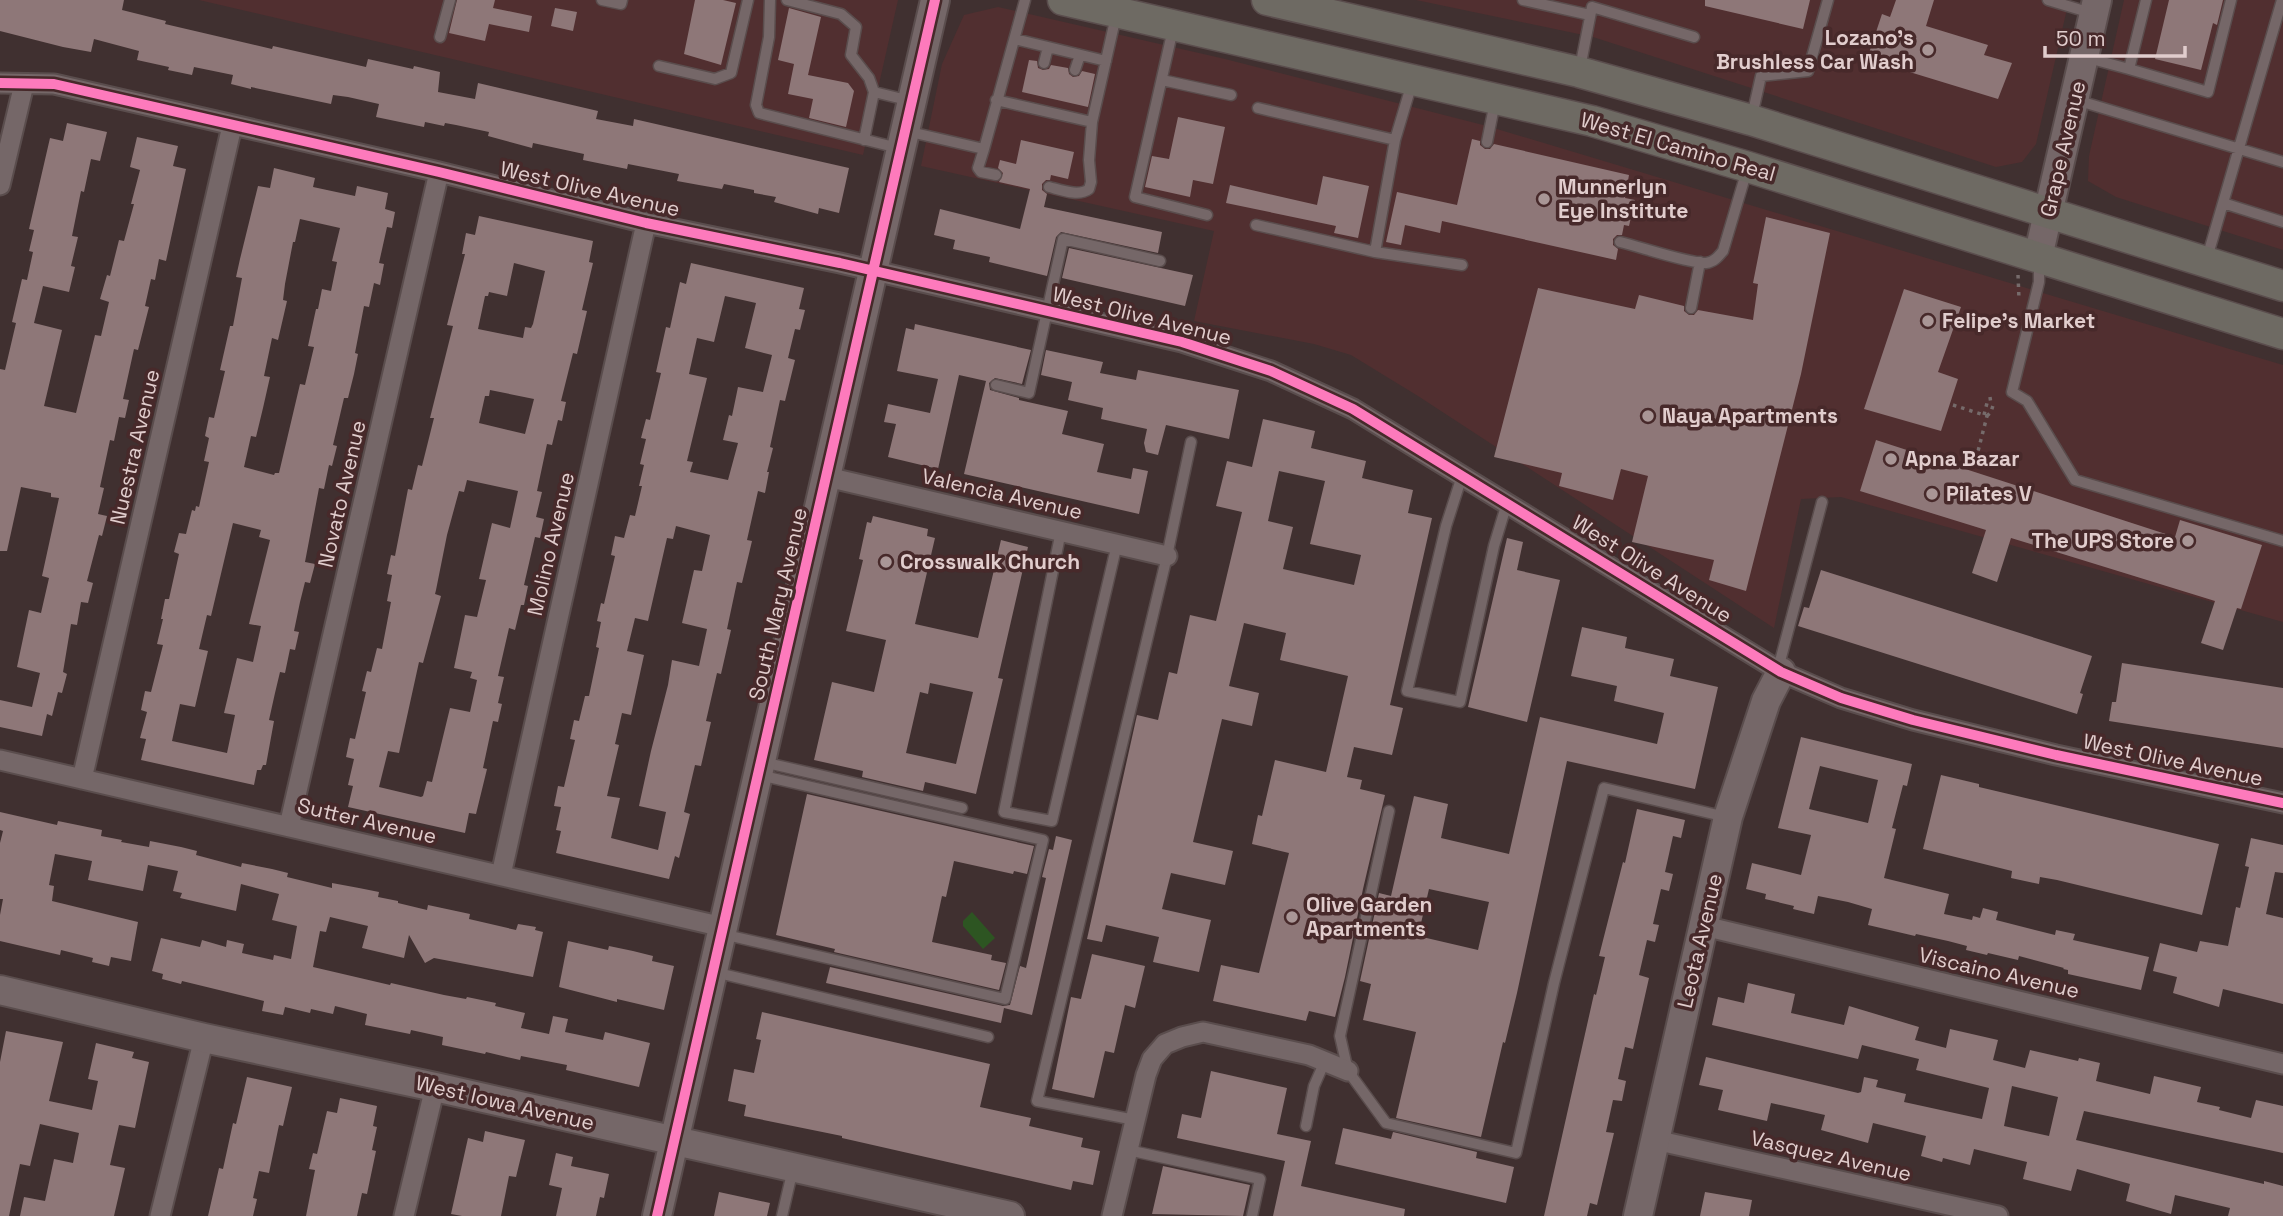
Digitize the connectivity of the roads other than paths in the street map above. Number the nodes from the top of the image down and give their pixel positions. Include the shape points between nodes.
1 (450, 0) edge
2 (602, 0) edge
3 (622, 0) edge
4 (748, 0) edge
5 (770, 0) edge
6 (787, 0) edge
7 (935, 0) edge
8 (1025, 0) edge
9 (1063, 0) edge
10 (1266, 0) edge
11 (1522, 0) edge
12 (1828, 0) edge
13 (2048, 0) edge
14 (2146, 0) edge
15 (2231, 0) edge
16 (2282, 0) edge
17 (1315, 5) edge
18 (1570, 5) edge
19 (2096, 7) edge
20 (1117, 12) junction
21 (1590, 15) junction
22 (1174, 25) junction
23 (440, 37) dead end
24 (1694, 37) dead end
25 (1015, 38) junction
26 (1048, 47) junction
27 (1080, 55) junction
28 (2084, 56) junction
29 (1106, 61) junction
30 (1044, 63) dead end
31 (659, 66) dead end
32 (2129, 69) junction
33 (1075, 70) dead end
34 (1579, 72) junction
35 (1414, 79) junction
36 (1162, 80) junction
37 (0, 83) edge
38 (24, 84) junction
39 (874, 92) junction
40 (1231, 95) dead end
41 (1037, 96) dead end
42 (1496, 99) junction
43 (2074, 99) junction
44 (996, 100) junction
45 (912, 101) junction
46 (1067, 102) dead end
47 (1258, 108) dead end
48 (1034, 109) junction
49 (1063, 115) junction
50 (1751, 120) junction
51 (1092, 122) junction
52 (232, 126) junction
53 (864, 140) junction
54 (904, 140) junction
55 (1395, 140) junction
56 (1487, 142) dead end
57 (2239, 148) junction
58 (984, 149) junction
59 (2283, 162) edge
60 (1748, 167) junction
61 (439, 172) junction
62 (996, 176) dead end
63 (0, 185) edge
64 (1049, 187) dead end
65 (2223, 203) junction
66 (2048, 212) junction
67 (1207, 215) dead end
68 (2283, 222) edge
69 (646, 223) junction
70 (1256, 225) dead end
71 (1620, 242) dead end
72 (1375, 252) junction
73 (1160, 261) dead end
74 (2206, 261) junction
75 (1700, 262) junction
76 (1462, 265) dead end
77 (2028, 266) junction
78 (874, 271) junction
79 (2283, 286) edge
80 (1691, 308) dead end
81 (1046, 312) junction
82 (2283, 334) edge
83 (996, 384) dead end
84 (1191, 442) dead end
85 (1463, 475) junction
86 (827, 477) junction
87 (1822, 502) dead end
88 (1507, 503) junction
89 (1061, 530) junction
90 (2283, 541) edge
91 (1117, 544) junction
92 (1167, 556) junction
93 (1780, 671) junction
94 (0, 760) edge
95 (761, 769) junction
96 (82, 779) junction
97 (2283, 803) edge
98 (962, 808) dead end
99 (1389, 811) dead end
100 (1728, 817) junction
101 (289, 826) junction
102 (501, 875) junction
103 (1704, 926) junction
104 (723, 930) junction
105 (713, 972) junction
106 (0, 990) edge
107 (988, 1037) dead end
108 (204, 1038) junction
109 (1325, 1061) junction
110 (2283, 1064) edge
111 (1348, 1071) junction
112 (435, 1087) junction
113 (1135, 1120) junction
114 (1306, 1126) dead end
115 (1655, 1140) junction
116 (675, 1142) junction
117 (1128, 1150) junction
118 (793, 1167) junction
119 (160, 1216) edge
120 (404, 1216) edge
121 (657, 1216) edge
122 (782, 1216) edge
123 (1010, 1216) edge
124 (1112, 1216) edge
125 (1252, 1216) edge
126 (1638, 1216) edge
127 (1998, 1216) edge

1 - 23 lane
2 - 3 lane via 621,4
4 - 31 lane via 731,73 715,79
5 - 53 lane via 769,37 755,104 759,113
6 - 39 lane via 841,14 856,27 851,55
7 - 45 street, South Mary Avenue
8 - 25 lane
9 - 20 main road, West El Camino Real
10 - 17 main road
11 - 18 lane
12 - 50 lane via 1808,71 1761,76
13 - 19 lane
14 - 32 lane
15 - 32 lane via 2208,92
16 - 57 lane
17 - 34 main road
18 - 21 lane
19 - 28 street, Grape Avenue
20 - 22 main road, West El Camino Real
20 - 29 lane
21 - 24 lane via 1592,7
21 - 34 lane
22 - 35 main road, West El Camino Real
22 - 36 lane
25 - 26 lane
25 - 44 lane
26 - 27 lane
26 - 30 lane
27 - 29 lane
27 - 33 lane
28 - 32 lane
28 - 43 street, Grape Avenue
29 - 51 lane
34 - 50 main road
35 - 42 main road, West El Camino Real
35 - 55 lane
36 - 40 lane
36 - 67 lane via 1135,197
37 - 38 street, West Olive Avenue
38 - 52 street, West Olive Avenue via 54,84
38 - 63 street
39 - 45 lane
39 - 53 lane
41 - 48 lane
42 - 56 lane
42 - 60 main road, West El Camino Real via 1592,121
43 - 57 lane
43 - 66 street, Grape Avenue
44 - 48 lane
44 - 58 lane
45 - 54 street, South Mary Avenue
46 - 49 lane
47 - 55 lane
48 - 49 lane
49 - 51 lane
50 - 66 main road
51 - 64 lane via 1089,189 1085,193
52 - 61 street, West Olive Avenue
52 - 96 street, Nuestra Avenue
53 - 54 lane
54 - 58 lane
54 - 78 street, South Mary Avenue
55 - 72 lane
57 - 59 lane
57 - 65 lane
58 - 62 lane via 978,168
60 - 75 lane via 1723,251 1708,263
60 - 77 main road, West El Camino Real
61 - 69 street, West Olive Avenue
61 - 101 street, Novato Avenue
65 - 68 lane
65 - 74 lane
66 - 74 main road
66 - 77 street, Grape Avenue
69 - 78 street, West Olive Avenue
69 - 102 street, Molino Avenue
70 - 72 lane
71 - 75 lane
72 - 76 lane
73 - 81 lane via 1063,239
74 - 79 main road
75 - 80 lane
77 - 82 main road, West El Camino Real
77 - 90 lane via 2039,282 2012,392 2027,401 2075,480
78 - 81 street, West Olive Avenue
78 - 86 street, South Mary Avenue
81 - 83 lane via 1029,393
81 - 85 street, West Olive Avenue via 1182,342 1271,371 1353,409
84 - 92 lane
85 - 88 street, West Olive Avenue
85 - 88 lane via 1446,526 1407,691 1460,702
86 - 89 street, Valencia Avenue
86 - 95 street, South Mary Avenue
87 - 93 lane
88 - 93 street, West Olive Avenue
89 - 91 street, Valencia Avenue
89 - 91 lane via 1004,812 1052,821
91 - 92 street, Valencia Avenue
92 - 113 lane via 1037,1101
93 - 97 street, West Olive Avenue via 1841,698 1913,720
93 - 100 street, Leota Avenue
94 - 96 street, Sutter Avenue
95 - 98 lane
95 - 104 street, South Mary Avenue
95 - 104 lane via 1043,841 1005,999
96 - 101 street, Sutter Avenue
99 - 111 lane via 1340,1036
100 - 103 street, Leota Avenue
100 - 111 lane via 1604,788 1516,1153 1386,1123
101 - 102 street, Sutter Avenue
102 - 104 street, Sutter Avenue
103 - 110 street, Viscaino Avenue
103 - 115 street, Leota Avenue
104 - 105 street, South Mary Avenue
105 - 107 lane
105 - 116 street, South Mary Avenue
106 - 108 street, West Iowa Avenue
108 - 112 street, West Iowa Avenue
108 - 119 street
109 - 111 street
109 - 113 street via 1203,1032 1182,1037 1165,1044 1152,1059
109 - 114 lane via 1314,1086
112 - 116 street, West Iowa Avenue
112 - 120 street
113 - 117 street
115 - 126 street, Leota Avenue
115 - 127 street, Vasquez Avenue
116 - 118 street, West Iowa Avenue
116 - 121 street, South Mary Avenue
117 - 124 street
117 - 125 lane via 1260,1179
118 - 122 lane
118 - 123 street, West Iowa Avenue

